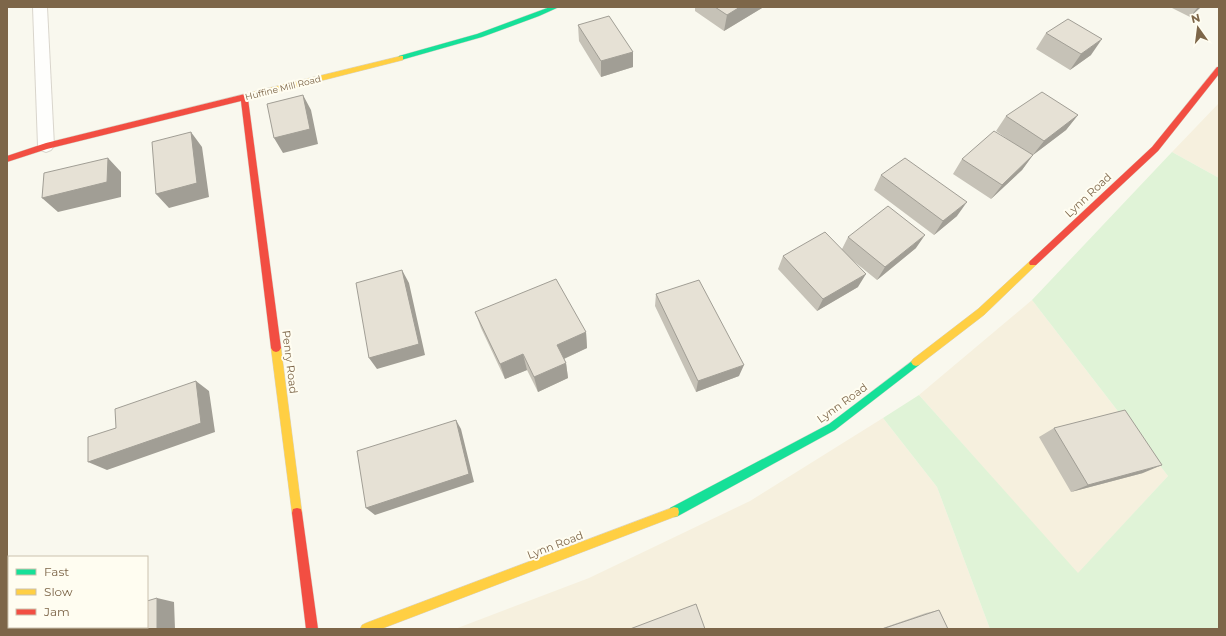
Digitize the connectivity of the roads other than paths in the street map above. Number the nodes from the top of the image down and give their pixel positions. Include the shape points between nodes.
1 (40, 7) edge
2 (556, 7) edge
3 (1219, 69) edge
4 (244, 97) junction
5 (46, 146) junction
6 (7, 159) edge
7 (312, 629) edge
8 (366, 629) edge

1 - 5 lane
2 - 4 street, Huffine Mill Road via 515,26 442,48
3 - 8 street, Lynn Road via 1155,149 981,312 832,426 669,515
4 - 5 street, Huffine Mill Road
4 - 7 street, Penry Road
5 - 6 street, Huffine Mill Road

